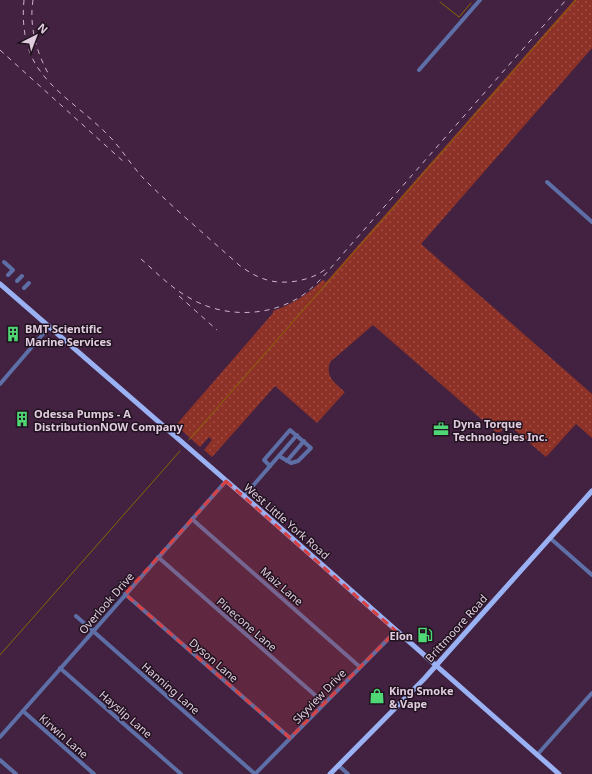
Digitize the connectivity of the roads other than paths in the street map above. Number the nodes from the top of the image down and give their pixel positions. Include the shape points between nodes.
1 (480, 0) edge
2 (419, 70) dead end
3 (547, 182) dead end
4 (592, 222) edge
5 (4, 262) dead end
6 (8, 275) dead end
7 (22, 276) dead end
8 (17, 281) dead end
9 (30, 283) dead end
10 (0, 284) edge
11 (24, 288) dead end
12 (49, 326) junction
13 (0, 384) edge
14 (297, 436) junction
15 (304, 441) junction
16 (279, 456) junction
17 (287, 461) junction
18 (270, 466) junction
19 (226, 481) junction
20 (592, 491) edge
21 (244, 496) junction
22 (192, 519) junction
23 (550, 538) junction
24 (158, 557) junction
25 (592, 575) edge
26 (126, 594) junction
27 (76, 616) dead end
28 (93, 631) junction
29 (396, 631) junction
30 (436, 666) junction
31 (360, 667) junction
32 (60, 668) junction
33 (592, 693) edge
34 (324, 703) junction
35 (23, 711) junction
36 (0, 737) edge
37 (290, 738) junction
38 (537, 755) junction
39 (0, 760) edge
40 (339, 766) junction
41 (16, 774) edge
42 (94, 774) edge
43 (181, 774) edge
44 (255, 774) edge
45 (330, 774) edge
46 (348, 774) edge
47 (559, 774) edge

1 - 2 street
3 - 4 street
5 - 6 street via 13,270
7 - 8 street
9 - 11 street
10 - 12 main road, West Little York Road
12 - 13 street
12 - 19 main road, West Little York Road
14 - 15 street
14 - 16 street
14 - 18 street via 290,430 264,460
15 - 17 street
15 - 17 street via 311,448 298,461
16 - 17 street
16 - 18 street
18 - 21 street
19 - 21 main road, West Little York Road
19 - 22 street, Overlook Drive
20 - 23 main road, Brittmoore Road
21 - 29 main road, West Little York Road
22 - 24 street, Overlook Drive
22 - 31 street, Maiz Lane
23 - 25 street
23 - 30 main road, Brittmoore Road
24 - 26 street, Overlook Drive
24 - 34 street, Pinecone Lane
26 - 28 street, Overlook Drive
26 - 37 street, Dyson Lane
27 - 28 street, Hanning Lane
28 - 32 street, Overlook Drive
28 - 44 street, Hanning Lane
29 - 30 main road, West Little York Road
29 - 31 street, Skyview Drive
30 - 38 main road, West Little York Road
30 - 40 main road, Brittmoore Road
31 - 34 street, Skyview Drive
32 - 35 street, Overlook Drive
32 - 43 street, Hayslip Lane
33 - 38 street
34 - 37 street, Skyview Drive
35 - 36 street, Overlook Drive
35 - 42 street, Kirwin Lane
37 - 44 street, Skyview Drive
38 - 47 main road, West Little York Road
39 - 41 street
40 - 45 main road, Brittmoore Road
40 - 46 street

